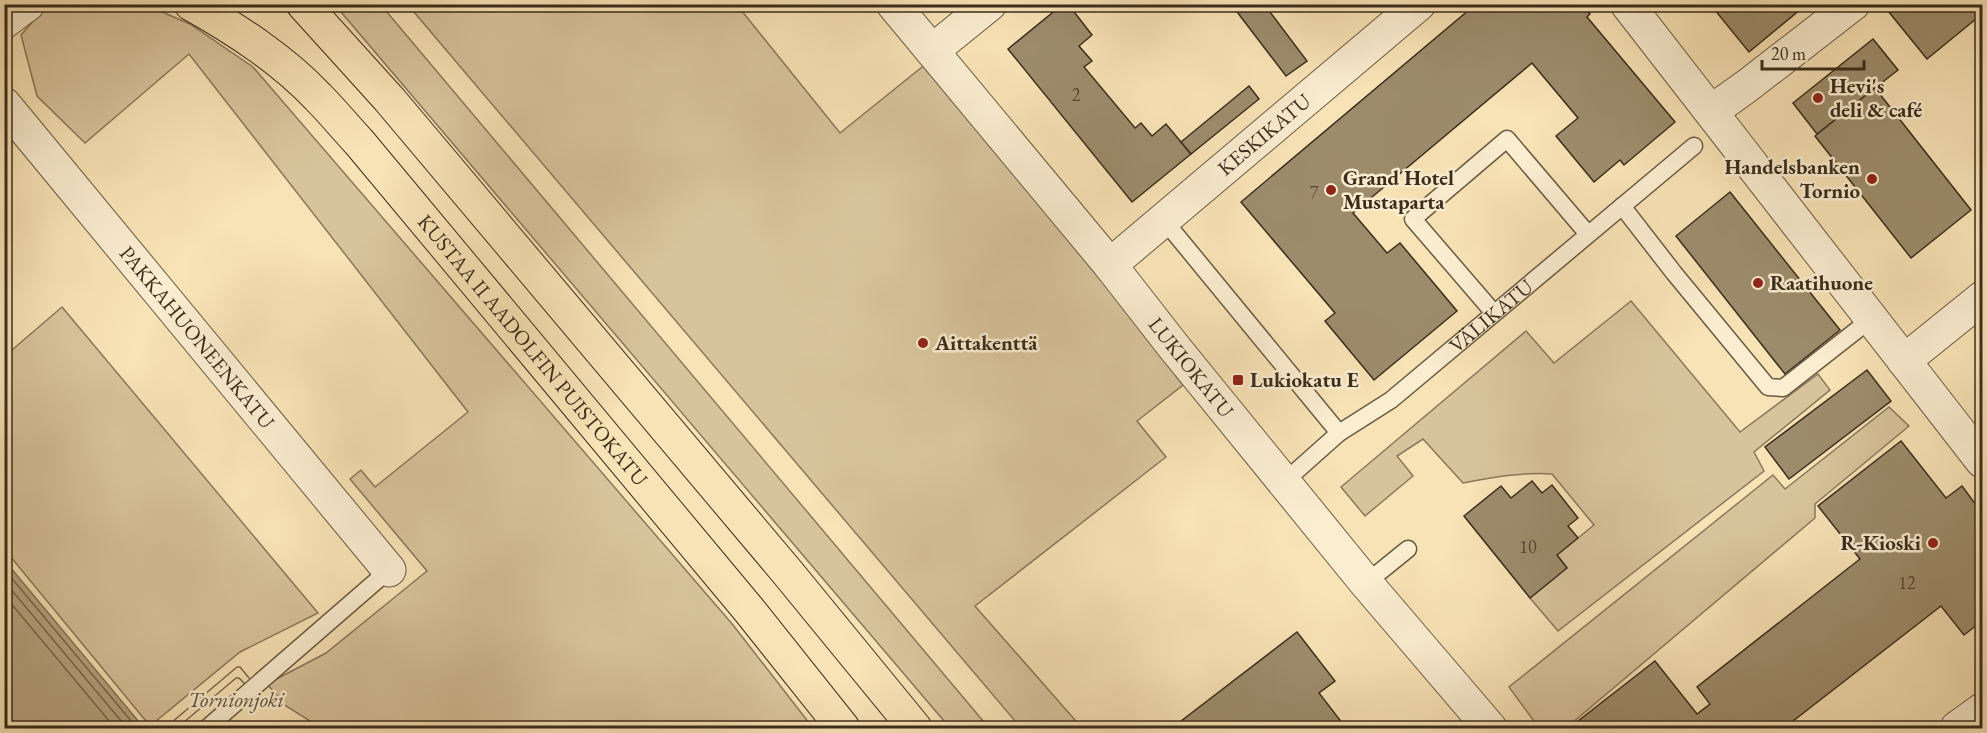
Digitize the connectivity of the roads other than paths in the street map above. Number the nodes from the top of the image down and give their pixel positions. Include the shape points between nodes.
1 (28, 4) edge
2 (191, 4) edge
3 (303, 4) edge
4 (893, 4) edge
5 (990, 4) edge
6 (1419, 4) edge
7 (1627, 4) edge
8 (1853, 4) edge
9 (4, 22) edge
10 (932, 51) junction
11 (4, 104) edge
12 (1712, 111) junction
13 (1694, 146) dead end
14 (1622, 206) junction
15 (1163, 219) junction
16 (1587, 233) junction
17 (1110, 265) junction
18 (1983, 298) edge
19 (1494, 313) junction
20 (1871, 319) junction
21 (1904, 361) junction
22 (1339, 433) junction
23 (1983, 460) edge
24 (1284, 482) junction
25 (1408, 549) dead end
26 (389, 570) joint
27 (1366, 583) junction
28 (1983, 710) edge
29 (207, 729) edge
30 (843, 729) edge
31 (915, 729) edge
32 (1490, 729) edge
33 (1957, 729) edge

1 - 9 street
2 - 30 highway, KUSTAA II AADOLFIN PUISTOKATU via 261,48 317,96 359,142
3 - 31 highway via 396,108
4 - 10 street, LUKIOKATU
5 - 10 street
6 - 15 street, KESKIKATU
7 - 12 street
8 - 12 street
10 - 17 street, LUKIOKATU
11 - 26 street, PAKKAHUONEENKATU
12 - 20 street
13 - 14 lane, VÄLIKATU
14 - 16 lane, VÄLIKATU
14 - 20 lane via 1768,387 1783,387
15 - 17 street, KESKIKATU
15 - 22 lane
16 - 19 lane, VÄLIKATU
16 - 19 lane via 1507,139 1413,219
17 - 24 street, LUKIOKATU
18 - 21 street
19 - 22 lane, VÄLIKATU via 1391,400
20 - 21 street
21 - 23 street
22 - 24 lane, VÄLIKATU
24 - 27 street, LUKIOKATU
25 - 27 lane
26 - 29 lane
27 - 32 street, LUKIOKATU
28 - 33 street

